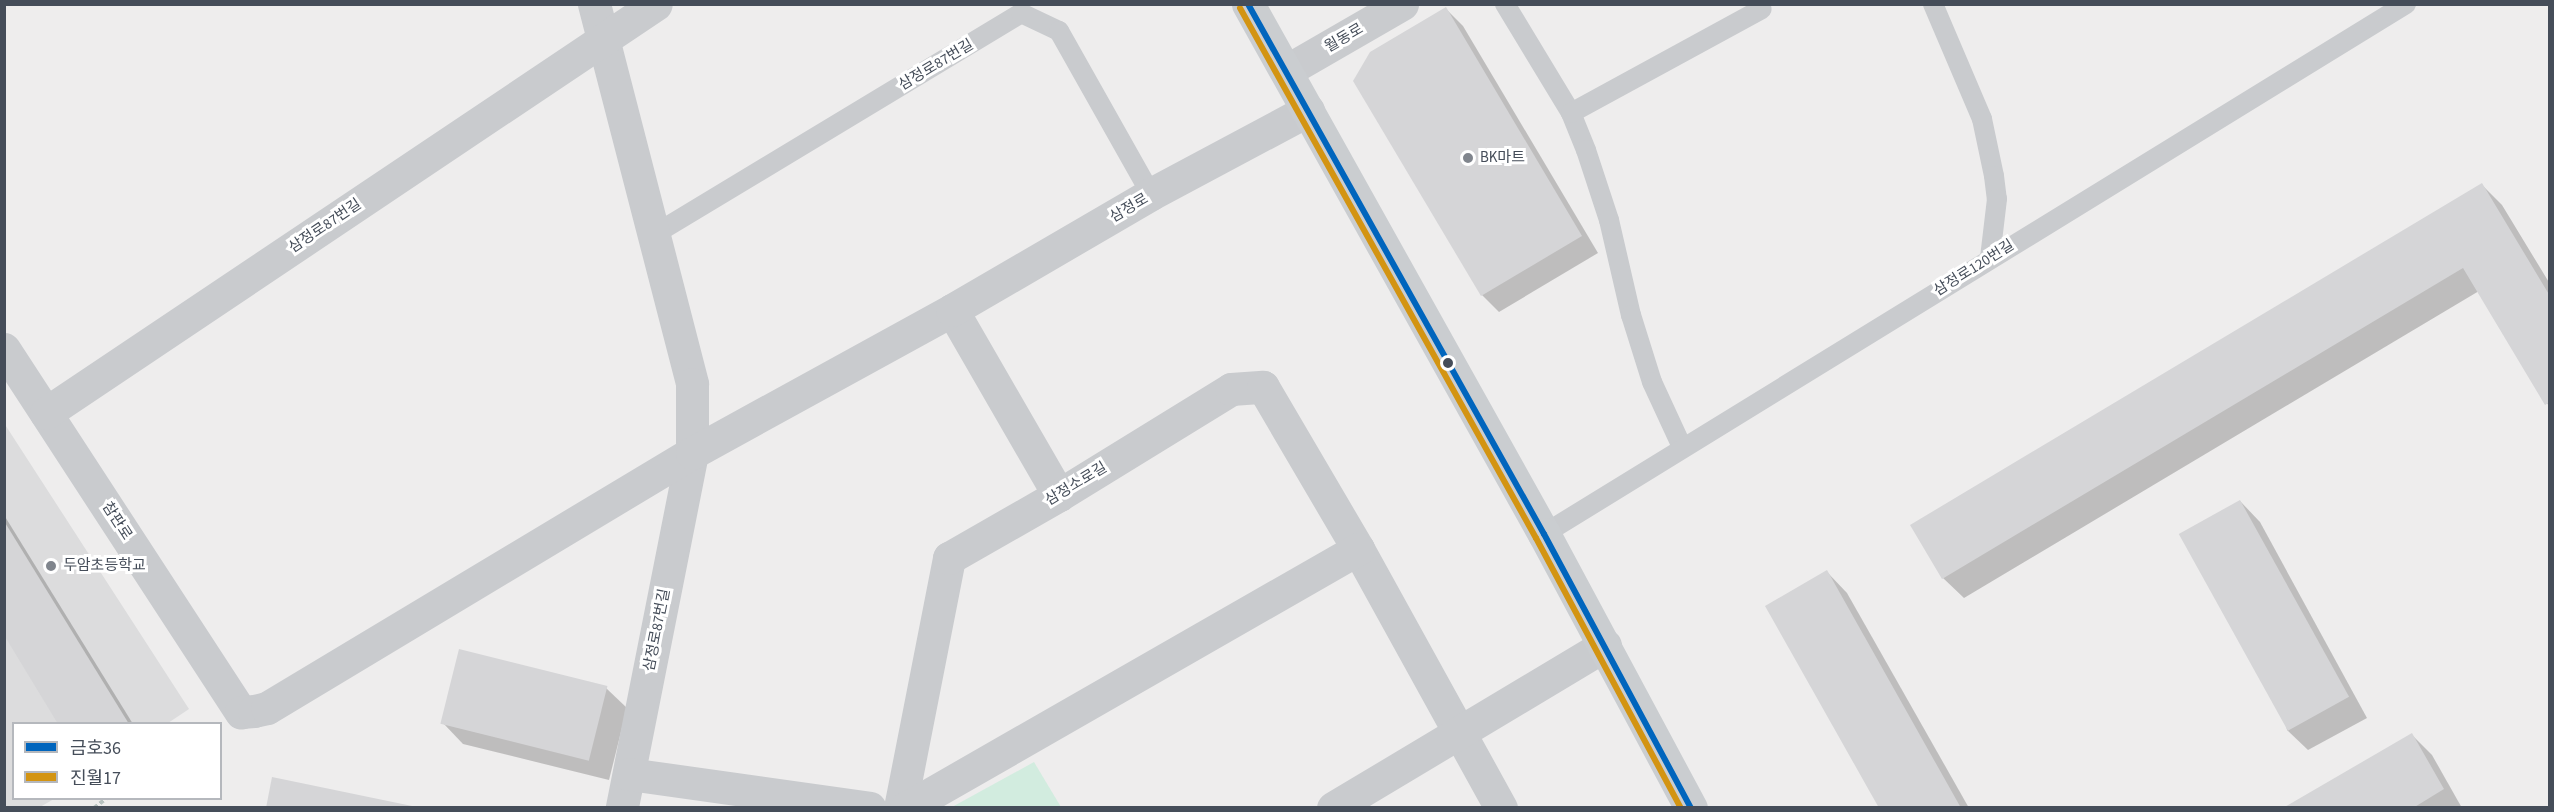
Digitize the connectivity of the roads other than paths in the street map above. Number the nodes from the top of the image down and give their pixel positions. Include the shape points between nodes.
1 (594, 4) edge
2 (656, 4) edge
3 (1248, 4) edge
4 (1402, 4) edge
5 (1505, 4) edge
6 (1933, 4) edge
7 (2406, 4) edge
8 (1761, 9) dead end
9 (604, 37) junction
10 (1286, 71) junction
11 (1308, 110) junction
12 (1571, 113) junction
13 (1151, 194) junction
14 (655, 234) junction
15 (1990, 258) junction
16 (952, 310) junction
17 (4, 349) edge
18 (46, 413) junction
19 (1682, 447) junction
20 (692, 453) junction
21 (1059, 495) junction
22 (1544, 534) junction
23 (1358, 549) junction
24 (1605, 645) junction
25 (1457, 732) junction
26 (629, 774) junction
27 (622, 807) edge
28 (870, 807) edge
29 (900, 807) edge
30 (906, 807) edge
31 (1333, 807) edge
32 (1501, 807) edge
33 (1691, 807) edge

1 - 9 street, 삼정로87번길
2 - 9 street, 삼정로87번길
3 - 10 street
4 - 10 street, 월동로
5 - 12 lane
6 - 15 lane via 1982,119 1995,176 1997,199
7 - 15 lane, 삼정로120번길
8 - 12 lane
9 - 14 street, 삼정로87번길
9 - 18 street, 삼정로87번길
10 - 11 street
11 - 13 street, 삼정로
11 - 22 street
12 - 19 lane via 1609,220 1631,315 1652,382
13 - 14 lane, 삼정로87번길 via 1059,31 1021,13
13 - 16 street, 삼정로
14 - 20 street, 삼정로87번길 via 692,384
15 - 19 lane, 삼정로120번길
16 - 20 street
16 - 21 street
17 - 18 street, 참판로
18 - 20 street, 참판로 via 241,712 267,708
19 - 22 lane, 삼정로120번길
20 - 26 street, 삼정로87번길
21 - 23 street, 삼정소로길 via 1231,389 1263,387
21 - 29 street, 삼정소로길 via 949,558
22 - 24 street
23 - 25 street, 삼정소로길
23 - 30 street
24 - 25 street
24 - 33 street
25 - 31 street
25 - 32 street, 삼정소로길
26 - 27 street, 삼정로87번길
26 - 28 street

